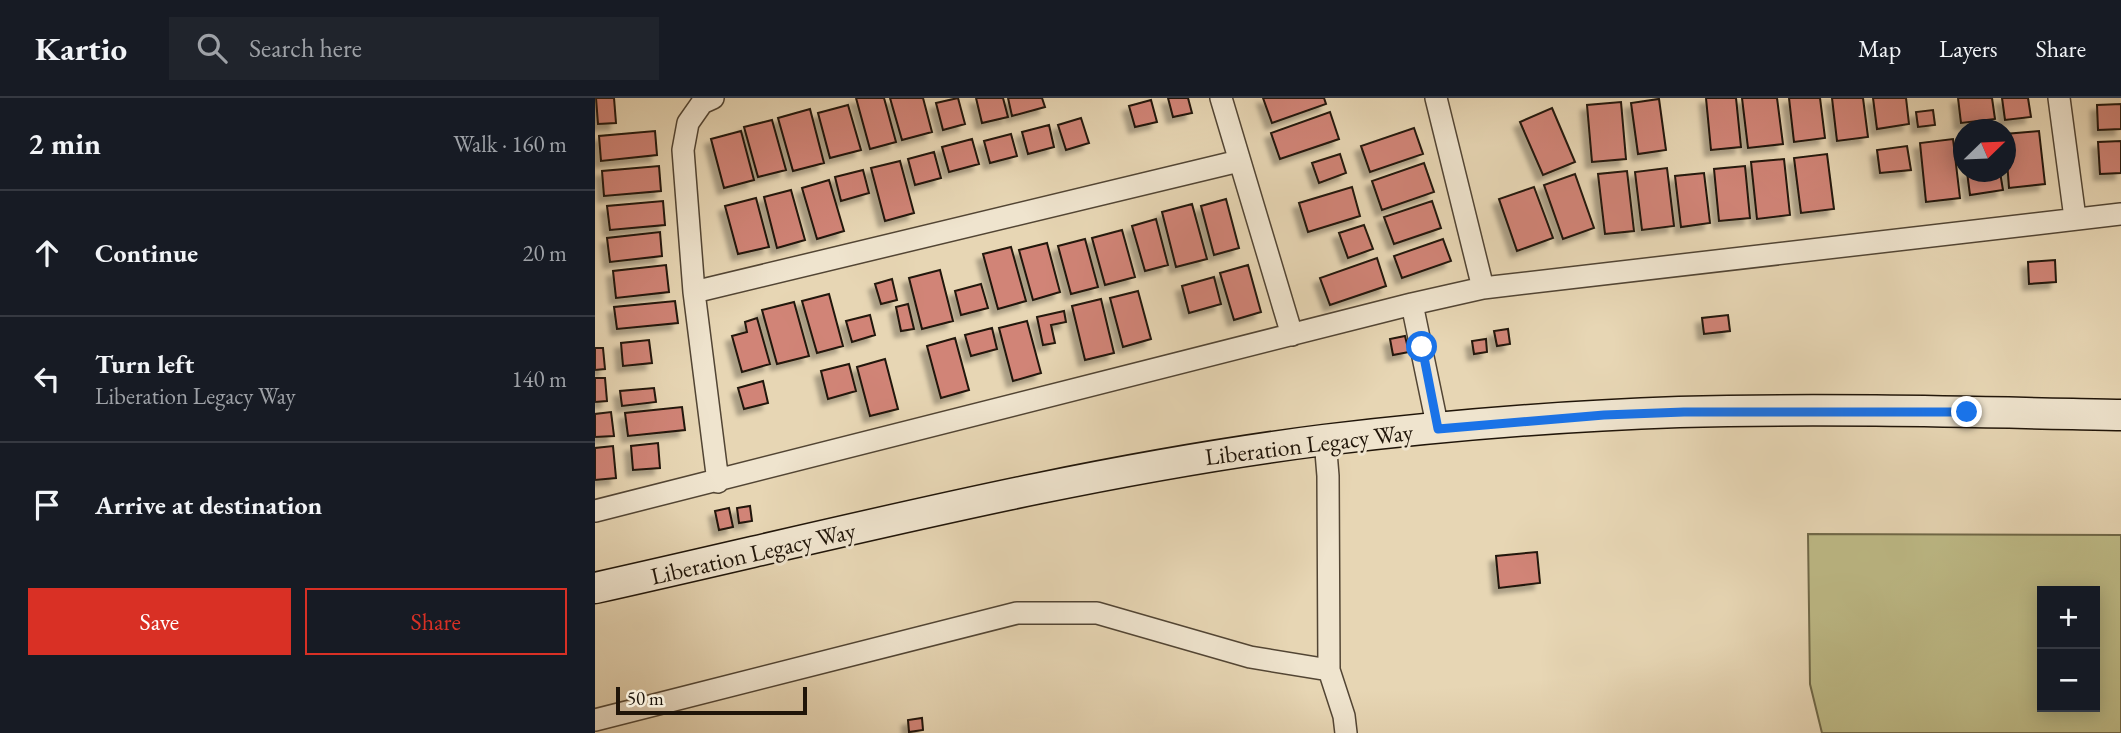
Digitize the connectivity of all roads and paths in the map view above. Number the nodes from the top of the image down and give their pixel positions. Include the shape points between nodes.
1 (713, 98) edge
2 (1221, 98) edge
3 (1436, 98) edge
4 (2059, 98) edge
5 (1240, 161) junction
6 (2121, 214) edge
7 (2075, 218) junction
8 (1482, 288) junction
9 (694, 292) junction
10 (1412, 304) junction
11 (1292, 335) junction
12 (2121, 415) edge
13 (1438, 429) junction
14 (1325, 440) junction
15 (718, 482) junction
16 (595, 511) edge
17 (595, 588) edge
18 (1329, 670) junction
19 (595, 720) edge
20 (1346, 733) edge

1 - 9 street via 702,103 688,123 683,150
2 - 5 street
3 - 8 street
4 - 7 street
5 - 9 street
5 - 11 street
6 - 7 street
7 - 8 street
8 - 10 street
9 - 15 street
10 - 11 street
10 - 13 street
11 - 15 street
12 - 13 main road, Liberation Legacy Way via 1684,412
13 - 14 main road, Liberation Legacy Way
14 - 17 main road, Liberation Legacy Way via 1184,460 1038,488
14 - 18 street
15 - 16 street
18 - 19 street via 1250,657 1097,613 1017,613
18 - 20 street

